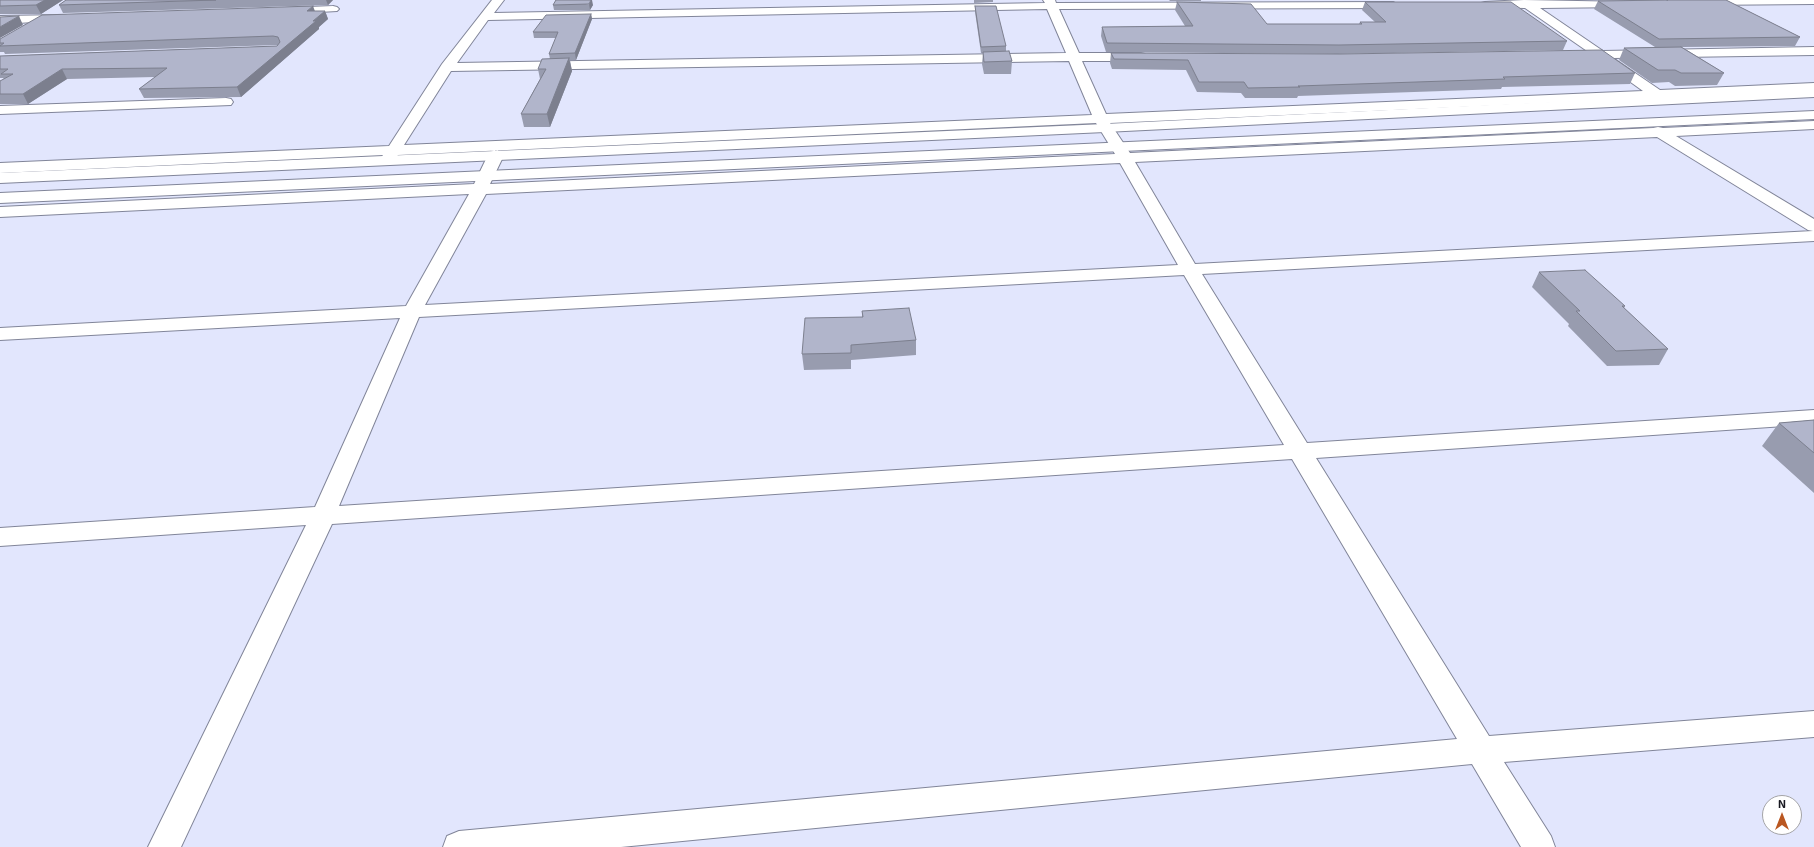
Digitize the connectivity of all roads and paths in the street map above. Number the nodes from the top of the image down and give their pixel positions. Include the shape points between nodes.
1 (498, 0) edge
2 (1814, 1) edge
3 (1050, 3) edge
4 (1524, 3) edge
5 (1639, 3) edge
6 (1687, 3) edge
7 (1401, 5) edge
8 (1472, 5) edge
9 (61, 8) edge
10 (333, 10) dead end
11 (270, 12) edge
12 (484, 17) junction
13 (74, 18) edge
14 (43, 19) junction
15 (0, 20) edge
16 (24, 30) edge
17 (1814, 51) edge
18 (1598, 54) junction
19 (1566, 55) edge
20 (1073, 56) junction
21 (1151, 57) edge
22 (447, 67) junction
23 (1814, 87) edge
24 (1814, 93) edge
25 (1662, 97) junction
26 (226, 102) dead end
27 (0, 110) edge
28 (1814, 115) edge
29 (1102, 123) junction
30 (1646, 123) junction
31 (1814, 125) edge
32 (1660, 132) junction
33 (1122, 153) junction
34 (391, 155) junction
35 (496, 155) junction
36 (0, 168) edge
37 (0, 178) edge
38 (482, 183) junction
39 (0, 198) edge
40 (0, 212) edge
41 (1814, 226) edge
42 (1814, 236) edge
43 (1190, 270) junction
44 (412, 312) junction
45 (0, 334) edge
46 (1814, 418) edge
47 (1301, 451) junction
48 (323, 516) junction
49 (0, 537) edge
50 (1814, 724) edge
51 (1481, 750) junction
52 (164, 847) edge
53 (459, 847) edge
54 (1539, 847) edge

1 - 12 street
2 - 6 street
3 - 7 street
3 - 12 street
3 - 20 street
4 - 5 street
4 - 8 street
4 - 18 street
9 - 14 street
10 - 11 street
12 - 22 street
13 - 14 street
14 - 15 street
14 - 16 street
17 - 18 street
18 - 19 street
18 - 25 street
20 - 21 street
20 - 22 street
20 - 29 street
22 - 34 street
23 - 25 street
24 - 25 street
25 - 29 street
26 - 27 street
28 - 30 street
29 - 33 street
29 - 34 street
29 - 35 street
30 - 32 street
30 - 33 street
31 - 32 street
32 - 33 street
32 - 41 street
33 - 38 street
33 - 43 street
34 - 35 street
34 - 36 street
34 - 37 street
35 - 38 street
38 - 39 street
38 - 40 street
38 - 44 street
42 - 43 street
43 - 44 street
43 - 47 street
44 - 45 street
44 - 48 street
46 - 47 street
47 - 48 street
47 - 51 street
48 - 49 street
48 - 52 street
50 - 51 street
51 - 53 street
51 - 54 street

